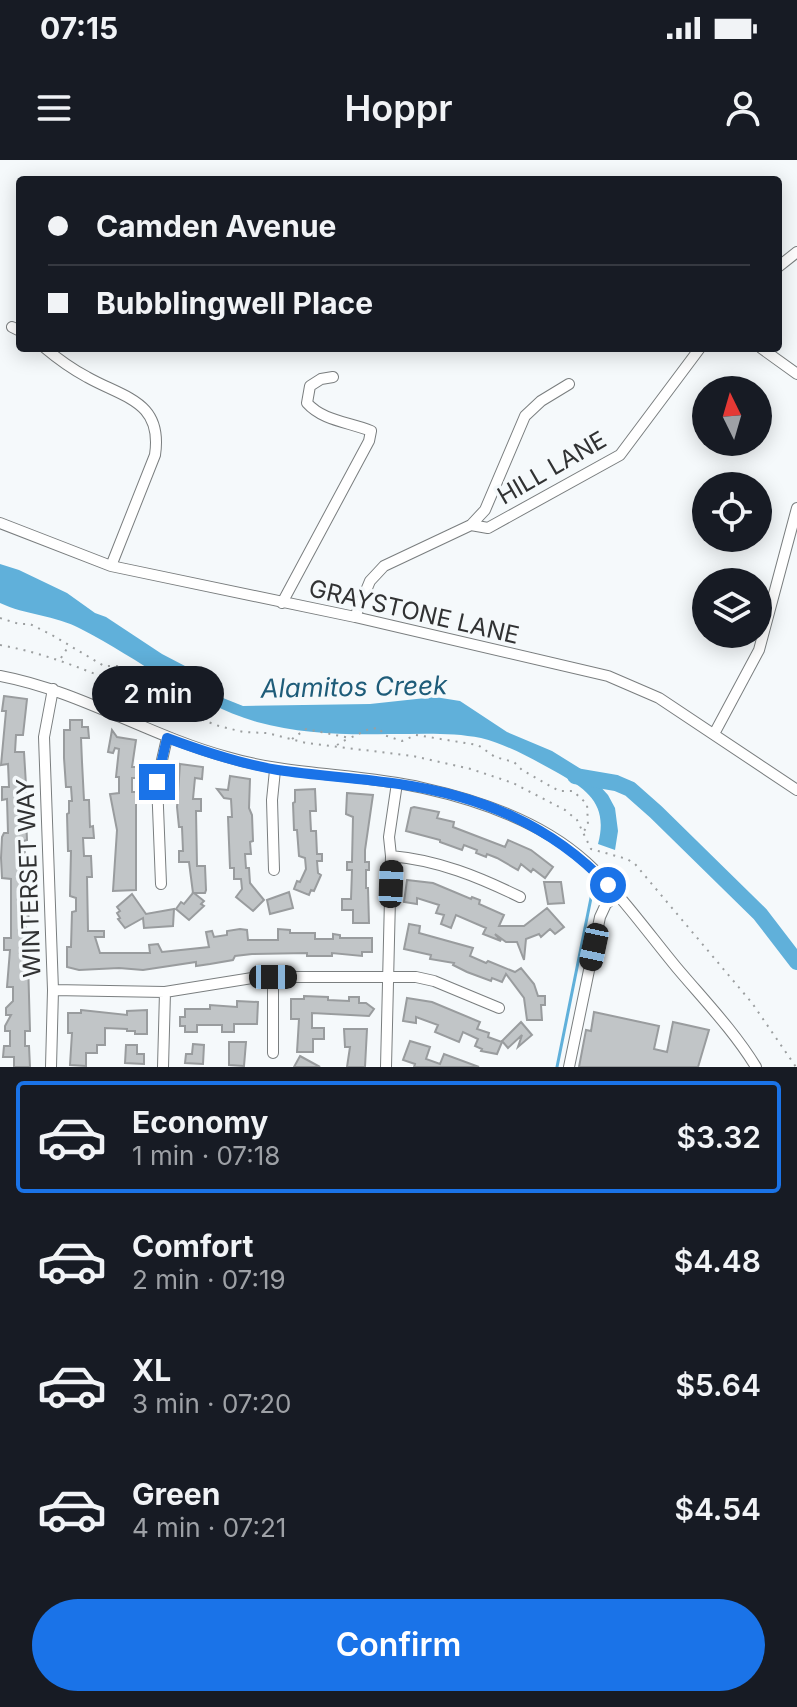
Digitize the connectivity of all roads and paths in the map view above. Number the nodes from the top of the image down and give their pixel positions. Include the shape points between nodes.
1 (51, 352) edge
2 (697, 352) edge
3 (767, 352) edge
4 (797, 374) edge
5 (333, 377) dead end
6 (569, 384) dead end
7 (797, 508) edge
8 (0, 523) edge
9 (796, 523) edge
10 (471, 525) junction
11 (111, 566) junction
12 (282, 603) junction
13 (355, 617) junction
14 (0, 618) edge
15 (0, 645) edge
16 (69, 646) junction
17 (61, 660) junction
18 (0, 676) edge
19 (53, 689) junction
20 (207, 722) junction
21 (714, 734) junction
22 (167, 738) junction
23 (350, 738) junction
24 (291, 740) junction
25 (336, 747) junction
26 (275, 770) junction
27 (397, 783) junction
28 (797, 790) edge
29 (582, 834) junction
30 (391, 856) junction
31 (274, 870) dead end
32 (161, 884) dead end
33 (617, 896) junction
34 (520, 897) dead end
35 (388, 976) junction
36 (273, 977) junction
37 (53, 990) junction
38 (165, 992) junction
39 (499, 1008) dead end
40 (273, 1053) dead end
41 (51, 1067) edge
42 (163, 1067) edge
43 (386, 1067) edge
44 (569, 1067) edge
45 (756, 1067) edge
46 (796, 1067) edge

1 - 11 street via 88,378 135,399 156,434 155,455
2 - 10 street, HILL LANE via 620,455 488,528
3 - 4 street
5 - 12 street via 310,386 307,403 329,418 371,431 369,441
6 - 10 street via 525,416 485,510
7 - 9 street
8 - 11 street, GRAYSTONE LANE
9 - 21 street via 759,650
10 - 13 street, HILL LANE via 384,566 370,581
11 - 12 street, GRAYSTONE LANE
12 - 13 street, GRAYSTONE LANE
13 - 21 street, GRAYSTONE LANE via 608,676 659,698
14 - 16 path via 30,624
15 - 17 path
16 - 17 path
16 - 20 path via 104,666 137,676 156,693 181,692 204,708
17 - 20 path
18 - 19 street
19 - 22 street
19 - 37 street, WINTERSET WAY via 44,737
20 - 24 path
21 - 28 street, GRAYSTONE LANE
22 - 26 street
22 - 32 street via 157,782
23 - 24 path via 310,729
23 - 25 path
23 - 29 path via 379,728 402,741 416,735 478,745 559,791 573,791 587,804 588,825
24 - 25 path
25 - 29 path via 413,756 498,778 565,810 577,820
26 - 27 street
26 - 31 street
27 - 30 street
27 - 33 street via 518,818 560,841
29 - 46 path via 591,849 635,864 752,1003
30 - 34 street via 421,859 479,877
30 - 35 street
33 - 44 street via 600,917
33 - 45 street
35 - 36 street
35 - 39 street via 434,981
35 - 43 street
36 - 38 street
36 - 40 street
37 - 38 street
37 - 41 street, WINTERSET WAY
38 - 42 street

